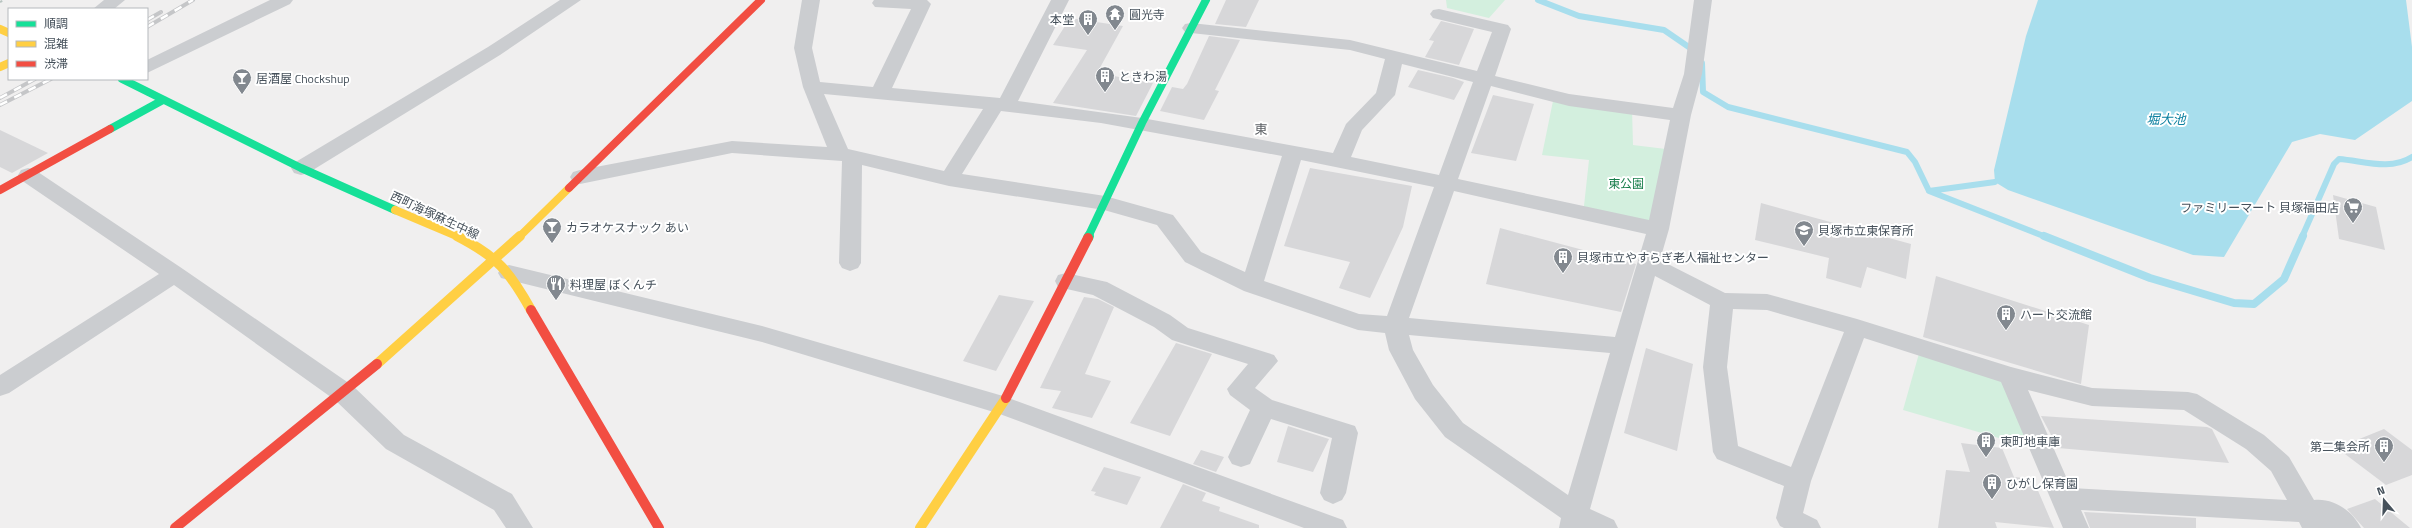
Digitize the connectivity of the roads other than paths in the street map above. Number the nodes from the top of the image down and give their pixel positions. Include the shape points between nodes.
1 (116, 0) edge
2 (284, 0) edge
3 (572, 0) edge
4 (761, 0) edge
5 (811, 0) edge
6 (1060, 0) edge
7 (1206, 0) edge
8 (1703, 0) edge
9 (881, 3) dead end
10 (104, 8) edge
11 (1439, 14) dead end
12 (1191, 28) junction
13 (1395, 56) junction
14 (148, 67) edge
15 (1485, 79) junction
16 (124, 80) edge
17 (812, 87) junction
18 (880, 93) junction
19 (163, 100) junction
20 (1001, 104) junction
21 (1681, 115) junction
22 (1142, 123) junction
23 (1293, 153) junction
24 (846, 155) junction
25 (1339, 162) junction
26 (301, 168) junction
27 (28, 175) junction
28 (580, 177) junction
29 (949, 179) junction
30 (1448, 184) junction
31 (0, 190) edge
32 (1105, 203) junction
33 (1658, 228) junction
34 (1648, 263) junction
35 (850, 264) dead end
36 (502, 266) junction
37 (175, 274) junction
38 (1066, 281) junction
39 (1252, 285) junction
40 (1722, 301) junction
41 (1395, 325) junction
42 (1857, 327) junction
43 (1625, 346) junction
44 (2010, 376) junction
45 (0, 387) edge
46 (344, 393) junction
47 (1004, 404) junction
48 (1264, 408) junction
49 (1242, 457) dead end
50 (1798, 481) junction
51 (1334, 493) dead end
52 (2063, 498) junction
53 (1573, 520) edge
54 (2312, 520) edge
55 (175, 528) edge
56 (520, 528) edge
57 (659, 528) edge
58 (920, 528) edge
59 (1334, 528) edge
60 (1605, 528) edge
61 (1808, 528) edge
62 (2076, 528) edge
63 (2348, 528) edge

1 - 10 street
2 - 14 street
3 - 26 street via 494,51
4 - 28 street
5 - 17 street via 803,48
6 - 20 street
7 - 12 street
8 - 21 street via 1692,74
9 - 18 street via 922,4
11 - 15 street via 1502,29
12 - 13 street via 1350,45
12 - 22 street
13 - 15 street
13 - 25 street via 1385,95 1353,128
15 - 21 street via 1569,100
15 - 30 street
16 - 19 street, 西町海塚麻生中線
17 - 18 street
17 - 24 street
18 - 20 street
19 - 26 street, 西町海塚麻生中線
19 - 27 street
20 - 22 street
20 - 29 street
21 - 33 street
22 - 23 street
22 - 32 street
23 - 25 street
23 - 39 street
24 - 28 street via 732,147
24 - 29 street
24 - 35 street
25 - 30 street
26 - 36 street, 西町海塚麻生中線 via 473,245
27 - 31 street
27 - 37 street
28 - 36 street
29 - 32 street
30 - 33 street
30 - 41 street
32 - 38 street
32 - 39 street via 1165,220 1193,257
33 - 34 street
34 - 40 street
34 - 43 street
36 - 46 street
36 - 47 street via 762,334
36 - 57 street, 西町海塚麻生中線
37 - 45 street
37 - 46 street
38 - 47 street
38 - 48 street via 1099,288 1162,321 1180,334 1266,361 1239,389
39 - 41 street via 1358,322
40 - 42 street via 1767,302
40 - 50 street via 1715,367 1726,452
41 - 43 street
41 - 53 street via 1401,350 1421,386 1454,430
42 - 44 street
42 - 50 street
43 - 53 street
44 - 52 street
44 - 54 street via 2092,397 2188,400 2255,442 2280,464
46 - 55 street
46 - 56 street via 395,442 503,502
47 - 58 street
47 - 59 street
48 - 49 street
48 - 51 street via 1346,433
50 - 61 street via 1788,518
52 - 54 street
52 - 62 street
53 - 60 street
54 - 63 street via 2326,510

